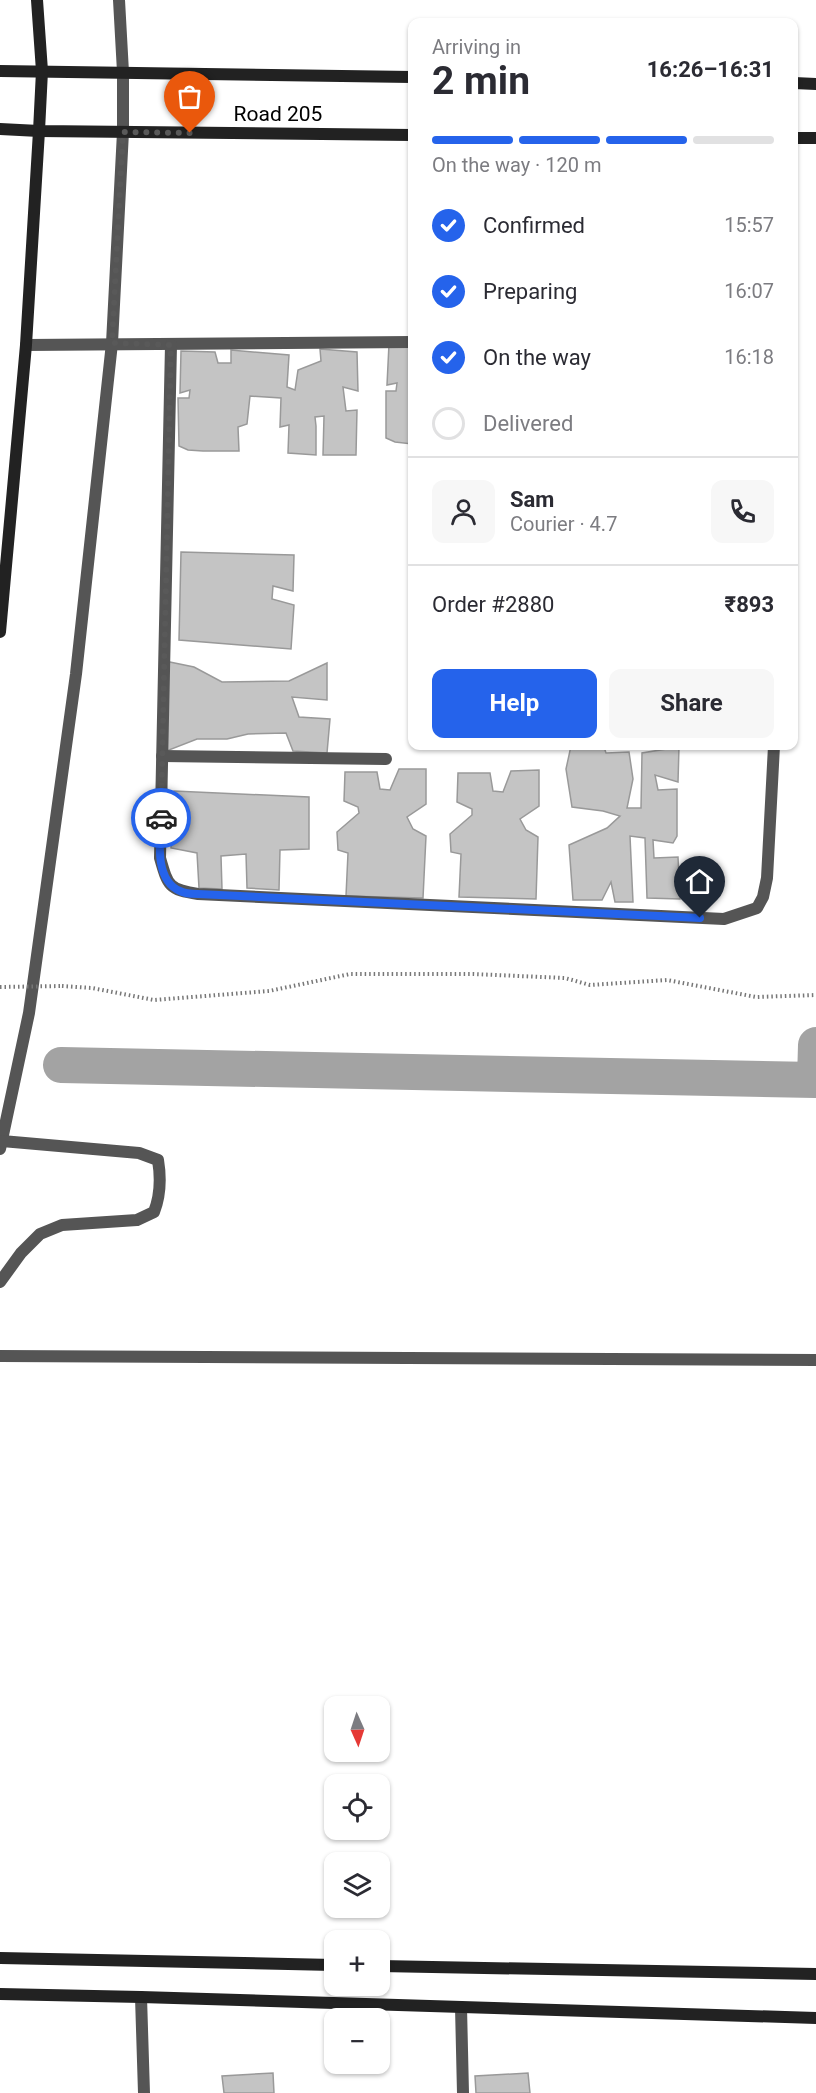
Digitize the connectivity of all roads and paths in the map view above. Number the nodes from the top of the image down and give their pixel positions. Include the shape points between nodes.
1 (37, 0) edge
2 (119, 0) edge
3 (0, 70) edge
4 (42, 71) junction
5 (123, 72) junction
6 (408, 77) edge
7 (798, 84) edge
8 (816, 84) edge
9 (0, 129) edge
10 (39, 131) junction
11 (123, 132) junction
12 (408, 135) edge
13 (798, 138) edge
14 (816, 138) edge
15 (408, 342) edge
16 (112, 343) junction
17 (26, 345) junction
18 (171, 345) junction
19 (0, 632) edge
20 (774, 750) edge
21 (162, 756) junction
22 (386, 759) dead end
23 (0, 987) edge
24 (816, 996) edge
25 (1, 1145) edge
26 (0, 1282) edge
27 (0, 1356) edge
28 (816, 1360) edge
29 (0, 1958) edge
30 (324, 1965) edge
31 (390, 1966) edge
32 (816, 1974) edge
33 (0, 1994) edge
34 (141, 1997) junction
35 (461, 2007) junction
36 (816, 2018) edge
37 (144, 2093) edge
38 (463, 2093) edge

1 - 4 street
2 - 5 street
3 - 4 street, Road 205
4 - 5 street, Road 205
4 - 10 street
5 - 6 street, Road 205
5 - 11 street
7 - 8 street
9 - 10 street, Road 205
10 - 11 street, Road 205
10 - 17 street
11 - 12 street, Road 205
11 - 16 street
13 - 14 street
15 - 18 street
16 - 17 street
16 - 18 street
16 - 25 street via 76,674 31,1002
17 - 19 street
18 - 21 street
20 - 21 street via 768,878 763,897 757,908 724,919 180,891 167,882 160,858
21 - 22 street
23 - 24 path, bridge via 92,988 154,1000 268,991 350,974 473,974 565,978 590,985 667,980 756,997
25 - 26 street via 139,1153 158,1160 161,1175 154,1212 138,1220 62,1225 40,1234
27 - 28 street
29 - 30 street
31 - 32 street
33 - 34 street
34 - 35 street
34 - 37 street
35 - 36 street
35 - 38 street

